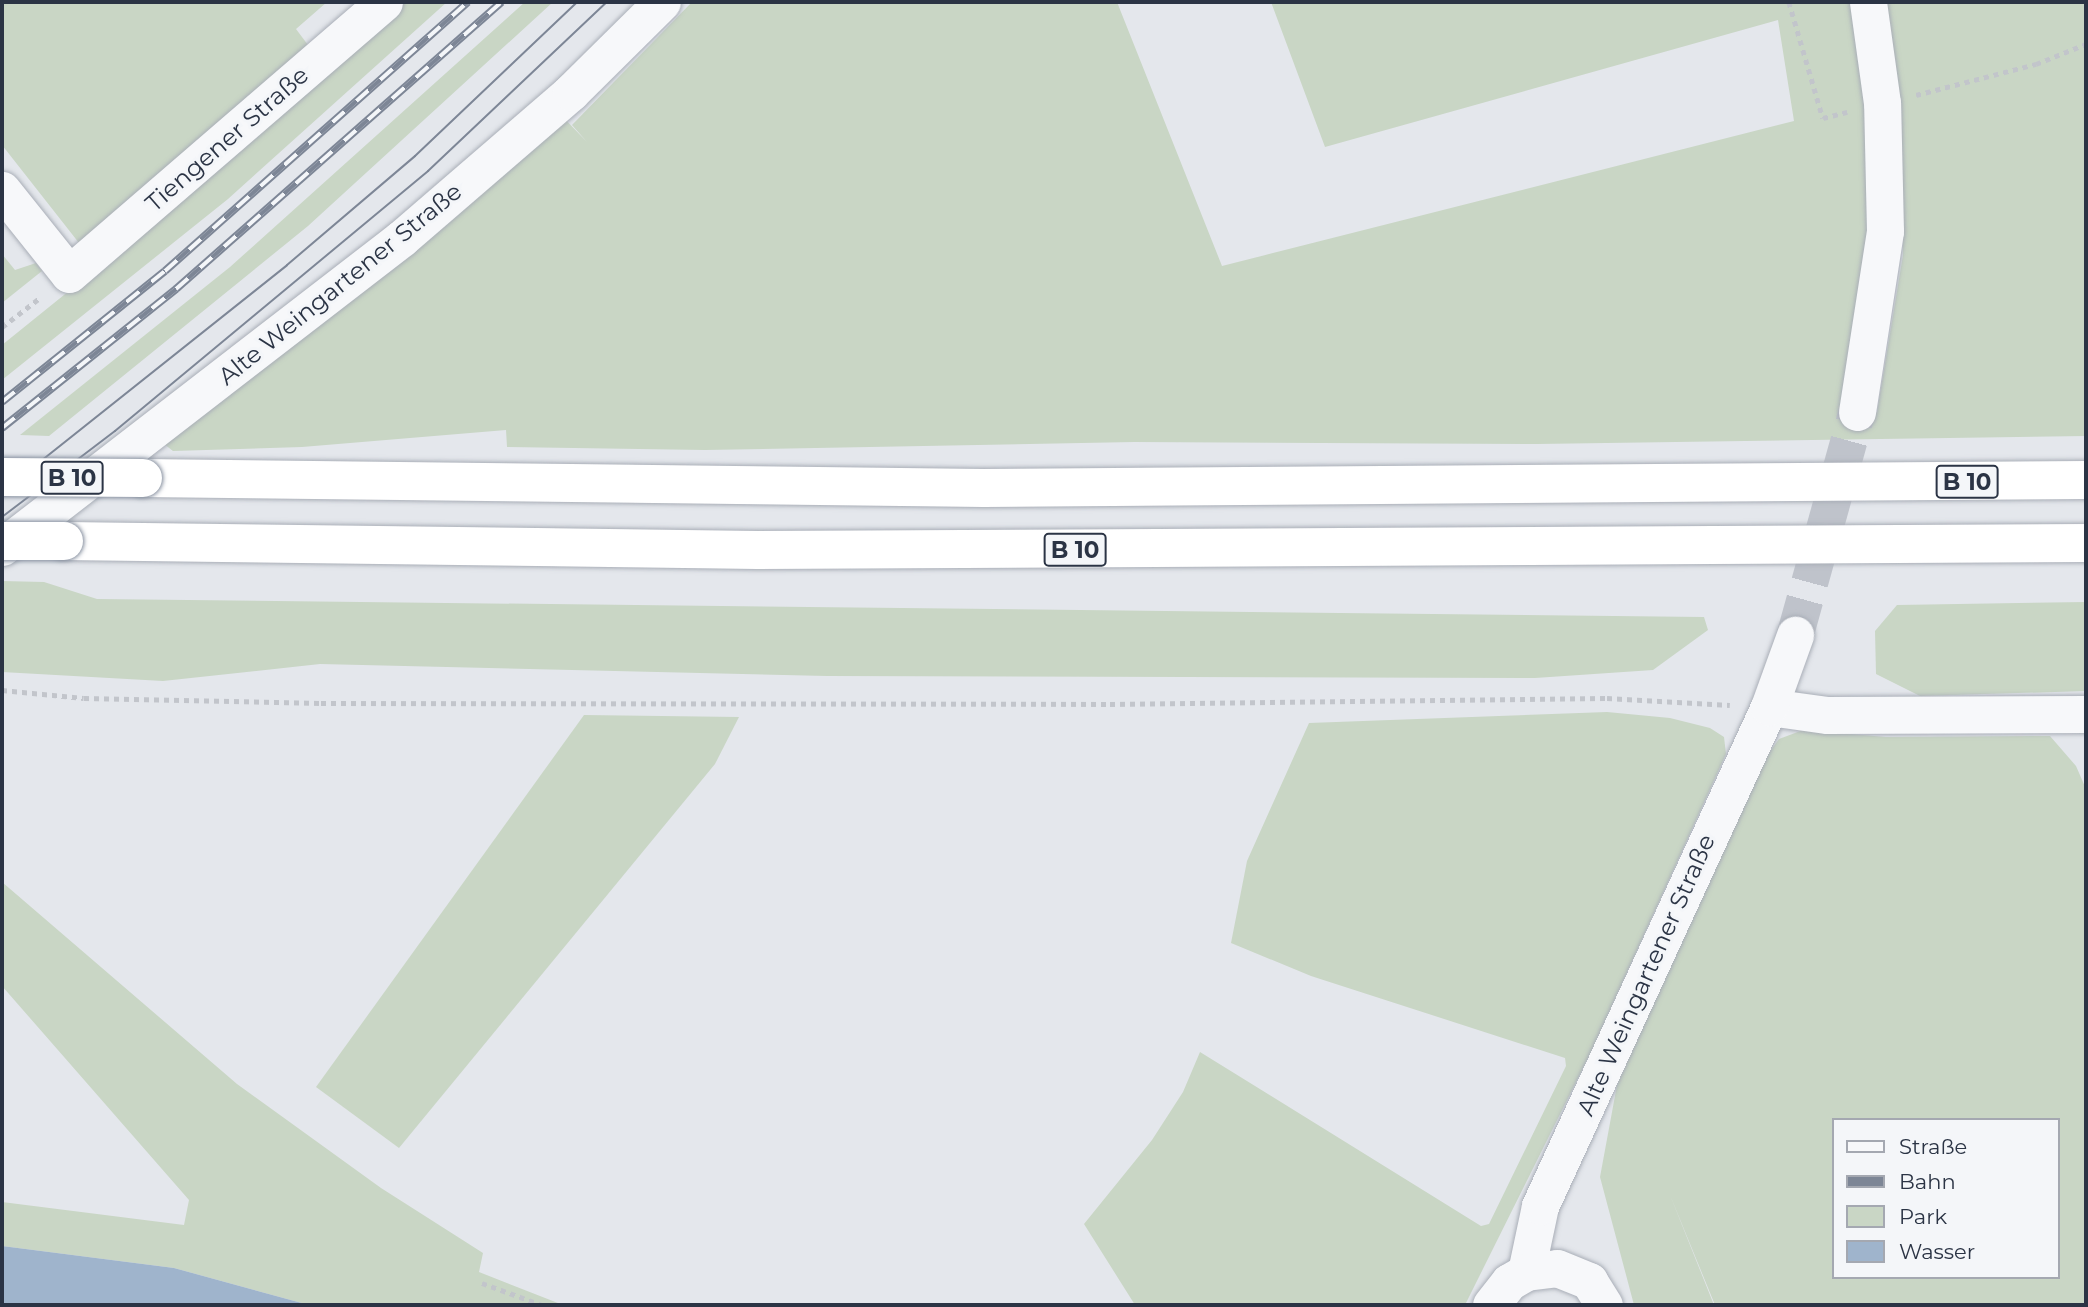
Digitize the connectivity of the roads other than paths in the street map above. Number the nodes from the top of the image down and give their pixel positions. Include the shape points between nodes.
1 (384, 2) edge
2 (662, 2) edge
3 (1868, 2) edge
4 (2, 190) edge
5 (1857, 412) tunnel mouth
6 (2086, 456) edge
7 (2, 477) edge
8 (2086, 480) edge
9 (1848, 483) junction
10 (2086, 543) edge
11 (2, 544) edge
12 (1795, 635) tunnel mouth
13 (1769, 707) junction
14 (2086, 714) edge
15 (1526, 1272) junction
16 (1491, 1305) edge
17 (1604, 1305) edge

1 - 4 street, Tiengener Straße via 69,274
2 - 11 street, Alte Weingartener Straße via 571,92 412,230
3 - 5 street via 1882,103 1885,231
6 - 9 highway
7 - 9 highway, B 10, bridge via 888,488
8 - 9 highway, B 10
10 - 11 highway, B 10, bridge via 758,551 65,541
12 - 13 street, Alte Weingartener Straße
13 - 14 street via 1828,715
13 - 15 street, Alte Weingartener Straße via 1540,1206
15 - 16 street via 1509,1282
15 - 17 street via 1573,1271 1589,1281

